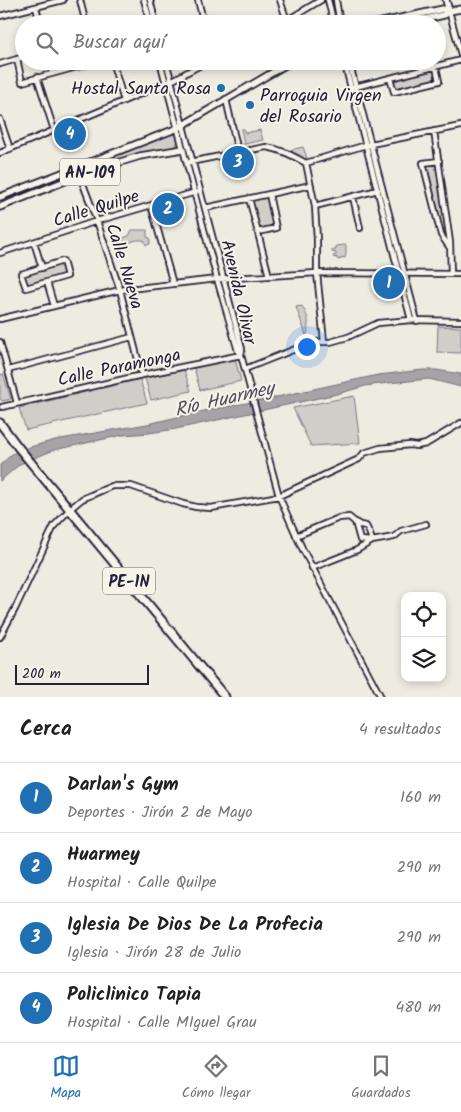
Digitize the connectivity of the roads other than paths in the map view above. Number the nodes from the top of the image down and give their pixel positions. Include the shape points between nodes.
1 (63, 0) edge
2 (80, 0) edge
3 (144, 0) edge
4 (150, 0) edge
5 (198, 0) edge
6 (280, 0) edge
7 (320, 0) edge
8 (328, 0) edge
9 (336, 0) edge
10 (446, 0) edge
11 (55, 1) edge
12 (36, 7) junction
13 (461, 9) edge
14 (449, 11) junction
15 (38, 15) edge
16 (84, 15) edge
17 (150, 15) edge
18 (152, 15) edge
19 (202, 15) edge
20 (284, 15) edge
21 (296, 15) edge
22 (332, 15) edge
23 (338, 15) edge
24 (415, 15) edge
25 (444, 15) edge
26 (0, 16) edge
27 (461, 55) edge
28 (15, 60) edge
29 (461, 60) edge
30 (0, 64) edge
31 (446, 64) edge
32 (19, 70) edge
33 (51, 70) edge
34 (64, 70) edge
35 (115, 70) edge
36 (164, 70) edge
37 (167, 70) edge
38 (191, 70) edge
39 (276, 70) edge
40 (347, 70) edge
41 (350, 70) edge
42 (423, 70) edge
43 (437, 70) edge
44 (52, 73) junction
45 (37, 77) junction
46 (390, 78) junction
47 (169, 82) junction
48 (353, 87) junction
49 (226, 99) junction
50 (124, 101) junction
51 (0, 119) edge
52 (461, 126) edge
53 (180, 127) junction
54 (54, 130) junction
55 (434, 131) junction
56 (368, 144) junction
57 (10, 149) junction
58 (183, 149) junction
59 (238, 152) junction
60 (0, 153) edge
61 (439, 160) junction
62 (189, 162) junction
63 (306, 163) junction
64 (77, 168) junction
65 (80, 175) junction
66 (311, 185) junction
67 (378, 190) junction
68 (197, 192) junction
69 (269, 194) junction
70 (0, 197) edge
71 (353, 197) junction
72 (249, 198) junction
73 (151, 205) junction
74 (2, 206) edge
75 (315, 206) junction
76 (205, 208) junction
77 (97, 221) junction
78 (360, 228) dead end
79 (258, 232) junction
80 (34, 242) junction
81 (450, 248) junction
82 (0, 253) edge
83 (42, 268) junction
84 (317, 272) junction
85 (402, 273) junction
86 (451, 274) junction
87 (461, 274) edge
88 (269, 276) junction
89 (217, 279) junction
90 (223, 279) junction
91 (48, 282) junction
92 (173, 284) junction
93 (120, 290) junction
94 (54, 306) junction
95 (0, 319) edge
96 (414, 321) junction
97 (461, 321) edge
98 (132, 337) junction
99 (0, 342) edge
100 (324, 342) junction
101 (241, 355) junction
102 (245, 369) junction
103 (8, 370) junction
104 (142, 375) junction
105 (17, 404) junction
106 (2, 407) dead end
107 (461, 422) edge
108 (0, 423) edge
109 (279, 496) junction
110 (70, 509) junction
111 (355, 522) junction
112 (426, 524) dead end
113 (296, 536) junction
114 (372, 541) junction
115 (312, 568) junction
116 (0, 637) edge
117 (225, 697) edge
118 (381, 697) edge

1 - 11 street
2 - 16 street
3 - 17 street
4 - 18 street
5 - 19 street
6 - 20 street
7 - 21 street
8 - 22 street
9 - 23 street
10 - 14 main road
11 - 12 street
12 - 15 street
12 - 26 street
13 - 14 main road
14 - 24 main road via 443,9
14 - 25 main road
14 - 27 street
28 - 30 street
29 - 31 street
32 - 45 street via 22,82
33 - 44 street
34 - 44 street
35 - 50 street
36 - 47 street, Avenida Olivar
37 - 47 street, Avenida Olivar
38 - 47 street
39 - 49 main road, AN-109
40 - 48 street
41 - 48 street
42 - 46 street
43 - 46 street via 439,81 394,92
44 - 45 street
45 - 54 street
46 - 48 street
47 - 50 street
47 - 53 street, Avenida Olivar
48 - 56 street
49 - 53 main road, AN-109
49 - 59 street
50 - 54 street
51 - 57 street
52 - 55 street
53 - 58 street, Avenida Olivar
53 - 62 street, Avenida Olivar
53 - 64 main road, AN-109
54 - 57 street
55 - 56 street
55 - 61 street
56 - 63 street
56 - 67 street
56 - 85 street
57 - 60 street
58 - 62 street, Avenida Olivar
58 - 65 main road, AN-109 via 140,156
59 - 62 street
59 - 63 street via 275,148
61 - 81 street
61 - 81 street via 423,163 442,235
62 - 68 street, Avenida Olivar
63 - 66 street
64 - 65 street, Calle Nueva
64 - 70 main road, AN-109
65 - 74 main road, AN-109
65 - 77 street, Calle Nueva
66 - 69 street
66 - 75 street
67 - 71 street
67 - 85 street
68 - 73 street, Calle Quilpe
68 - 76 street, Avenida Olivar
68 - 89 street, Avenida Olivar
69 - 72 street
69 - 79 street via 276,228
70 - 74 main road
71 - 75 street
71 - 78 street
72 - 76 street
72 - 79 street
73 - 77 street, Calle Quilpe
73 - 92 street
75 - 84 street
76 - 90 street, Avenida Olivar
77 - 80 street, Calle Quilpe
77 - 93 street, Calle Nueva
79 - 88 street
80 - 82 street, Calle Quilpe
80 - 83 street
81 - 86 street
83 - 91 street via 63,261 67,276
83 - 91 street via 21,274 26,288
84 - 85 street
84 - 88 street
84 - 100 street
85 - 86 street
85 - 96 street
86 - 87 street
88 - 90 street
89 - 90 street
89 - 92 street
89 - 101 street, Avenida Olivar
90 - 101 street, Avenida Olivar
91 - 94 street
92 - 93 street
93 - 94 street
93 - 98 street, Calle Nueva
94 - 95 street
96 - 97 street
96 - 100 street via 378,323 348,337
98 - 103 street
98 - 104 street, Calle Nueva
99 - 103 street
100 - 102 street via 313,342
101 - 102 street
101 - 104 street, Calle Paramonga
102 - 109 street
103 - 105 street
104 - 105 street, Calle Paramonga
105 - 106 street, Calle Paramonga
107 - 109 street via 426,444 392,446 364,453 359,460
108 - 110 highway, PE-1N
109 - 110 street via 211,508 182,504 131,486 112,486 82,499
109 - 113 street
110 - 116 street via 54,526
110 - 117 highway, PE-1N
111 - 113 street via 349,517 339,518
111 - 114 street via 366,526
111 - 114 street via 360,540
112 - 114 street via 401,531 394,537
113 - 115 street
114 - 115 street
115 - 118 street

